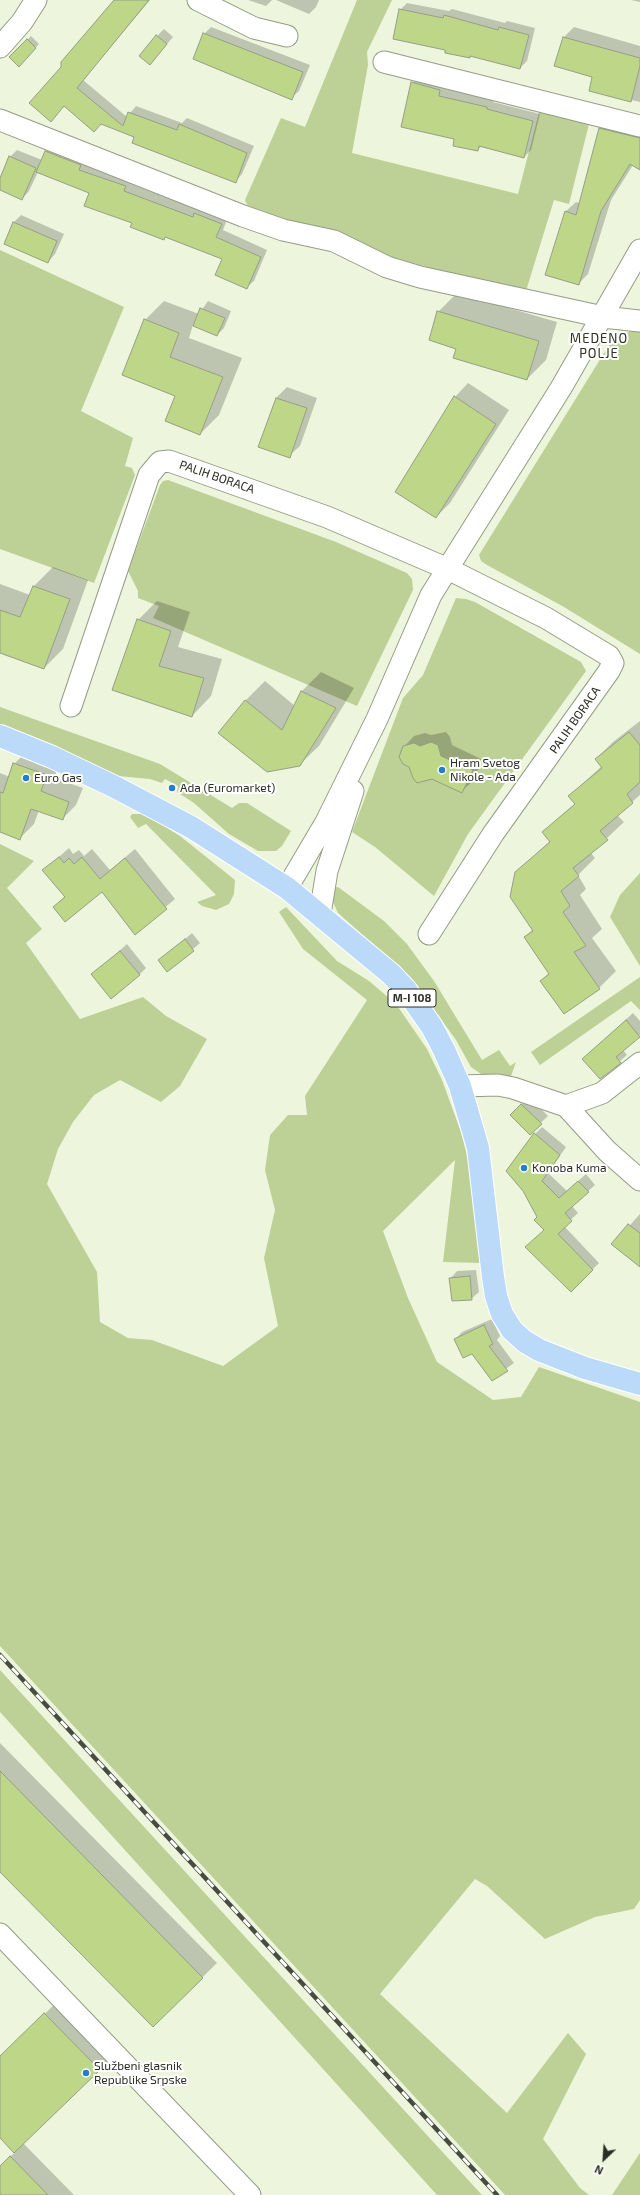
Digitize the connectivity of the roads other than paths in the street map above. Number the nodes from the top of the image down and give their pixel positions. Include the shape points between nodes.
1 (36, 0) edge
2 (198, 0) edge
3 (287, 36) dead end
4 (0, 47) edge
5 (384, 62) dead end
6 (0, 120) edge
7 (640, 126) edge
8 (640, 250) edge
9 (603, 317) junction
10 (640, 321) edge
11 (448, 570) junction
12 (71, 706) dead end
13 (377, 719) junction
14 (0, 736) edge
15 (287, 888) junction
16 (320, 914) junction
17 (429, 934) dead end
18 (640, 1063) edge
19 (460, 1086) junction
20 (566, 1106) junction
21 (640, 1180) edge
22 (640, 1384) edge
23 (0, 1934) edge
24 (250, 2195) edge

1 - 4 street via 22,22
2 - 3 street via 254,28
5 - 7 street
6 - 9 street via 243,216 282,230 334,241 387,267 420,277
8 - 9 street
9 - 10 street
9 - 11 street
11 - 12 street, PALIH BORACA via 320,514 183,464 160,462 149,475
11 - 13 street via 431,595
11 - 17 street, PALIH BORACA via 546,618 609,656 613,663 493,834
13 - 15 street via 326,822
13 - 16 street via 327,870
14 - 15 main road, M-I 108 via 113,786 191,827
15 - 16 main road, M-I 108
16 - 19 main road, M-I 108 via 391,974 406,990 432,1027
18 - 20 street via 602,1093
19 - 20 street via 498,1085
19 - 22 main road, M-I 108 via 478,1148 493,1277 502,1314 512,1330 539,1350 585,1368
20 - 21 street via 608,1151
23 - 24 street

